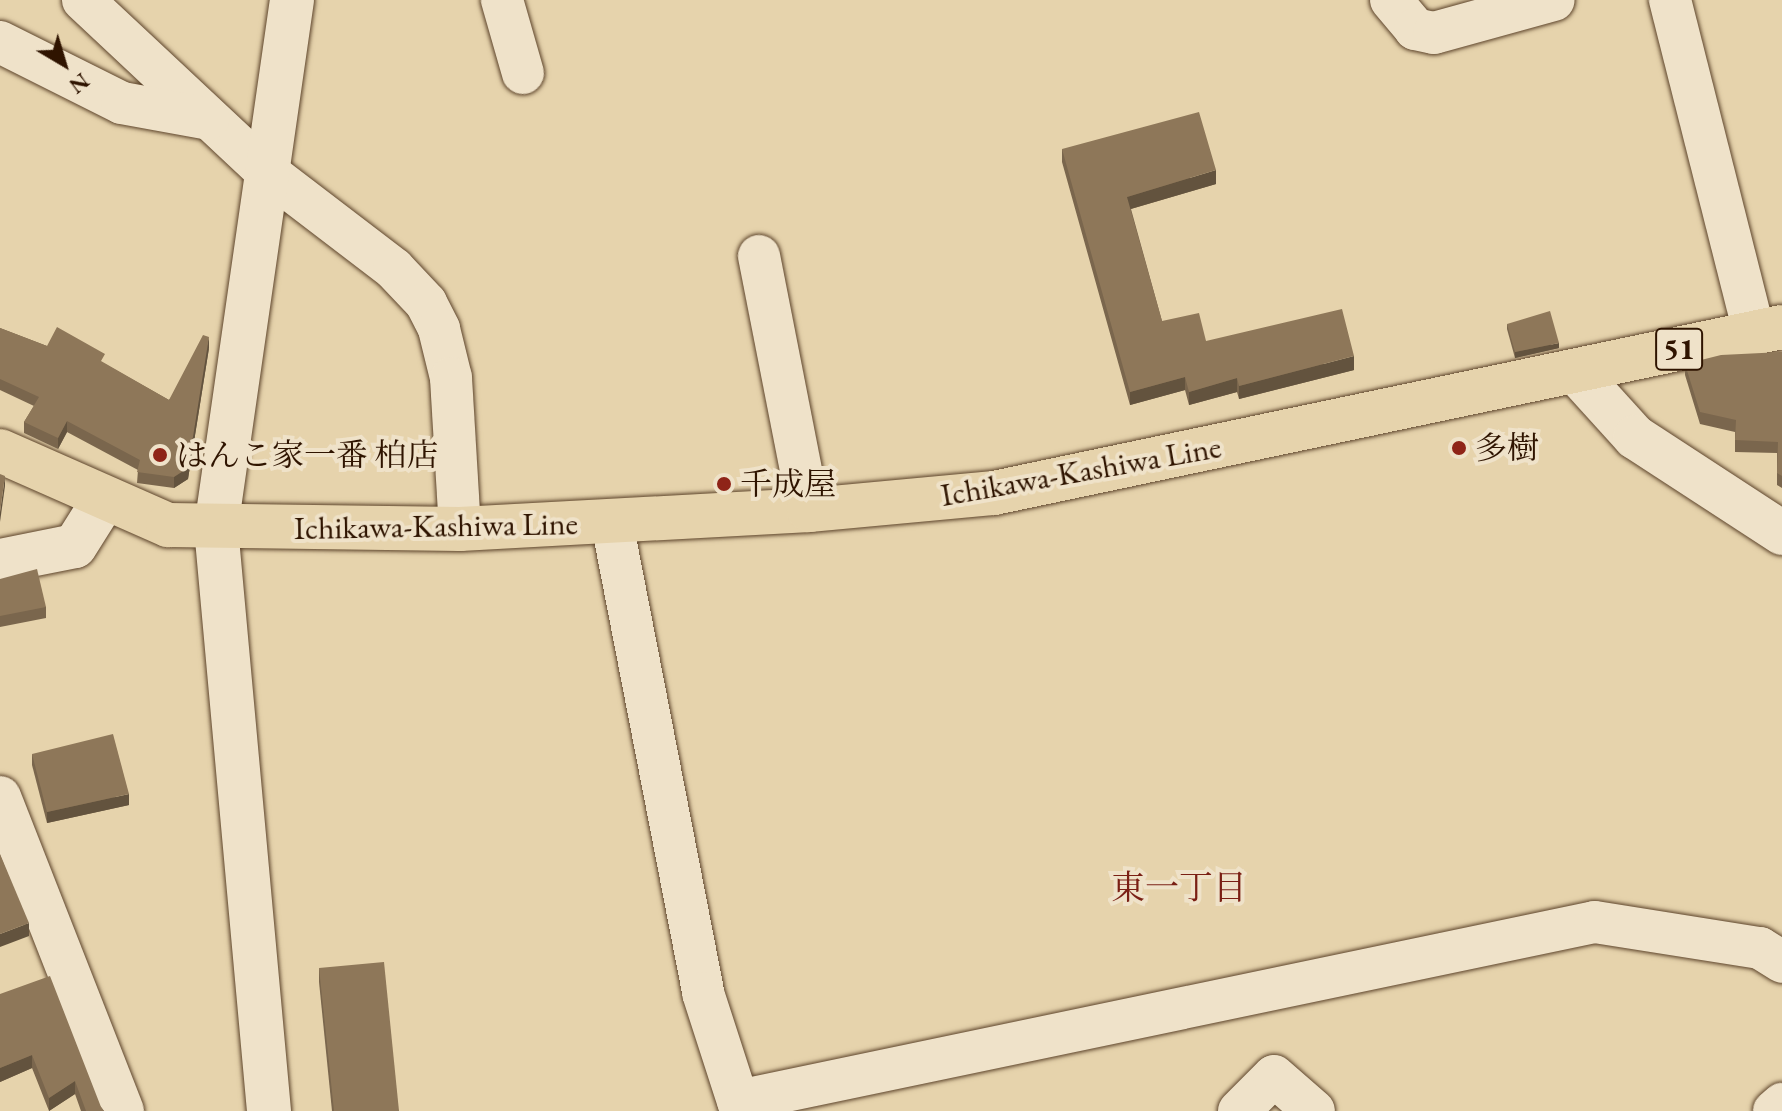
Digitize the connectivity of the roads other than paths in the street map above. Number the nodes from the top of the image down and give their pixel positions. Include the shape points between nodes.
1 (83, 0) edge
2 (292, 0) edge
3 (502, 0) edge
4 (1391, 0) edge
5 (1554, 0) edge
6 (1670, 0) edge
7 (0, 42) edge
8 (523, 73) dead end
9 (209, 119) junction
10 (266, 171) junction
11 (759, 256) dead end
12 (1768, 330) edge
13 (1576, 372) junction
14 (0, 451) edge
15 (104, 500) junction
16 (809, 510) junction
17 (612, 523) junction
18 (216, 528) junction
19 (460, 529) junction
20 (1782, 533) edge
21 (0, 561) edge
22 (0, 797) edge
23 (1782, 962) edge
24 (1782, 1104) edge
25 (740, 1106) edge
26 (123, 1111) edge
27 (269, 1111) edge
28 (1239, 1111) edge
29 (1314, 1111) edge
30 (1774, 1111) edge

1 - 9 street
2 - 10 street
3 - 8 street
4 - 5 street via 1415,29 1434,33
6 - 12 street
7 - 9 street via 122,103
9 - 10 street
10 - 18 street
10 - 19 street via 394,269 426,303 439,329 451,378
11 - 16 street
12 - 13 main road, Ichikawa-Kashiwa Line / 51
13 - 16 main road, Ichikawa-Kashiwa Line / 51 via 994,493
13 - 20 street via 1635,437
14 - 15 main road, Ichikawa-Kashiwa Line / 51
15 - 18 main road, Ichikawa-Kashiwa Line / 51 via 168,525
15 - 21 street via 75,546
16 - 17 main road, Ichikawa-Kashiwa Line / 51
17 - 19 main road, Ichikawa-Kashiwa Line / 51
17 - 25 street via 703,993
18 - 19 main road, Ichikawa-Kashiwa Line / 51
18 - 27 street
22 - 26 street
23 - 25 street via 1760,948 1595,922
24 - 30 street
28 - 29 street via 1274,1076

